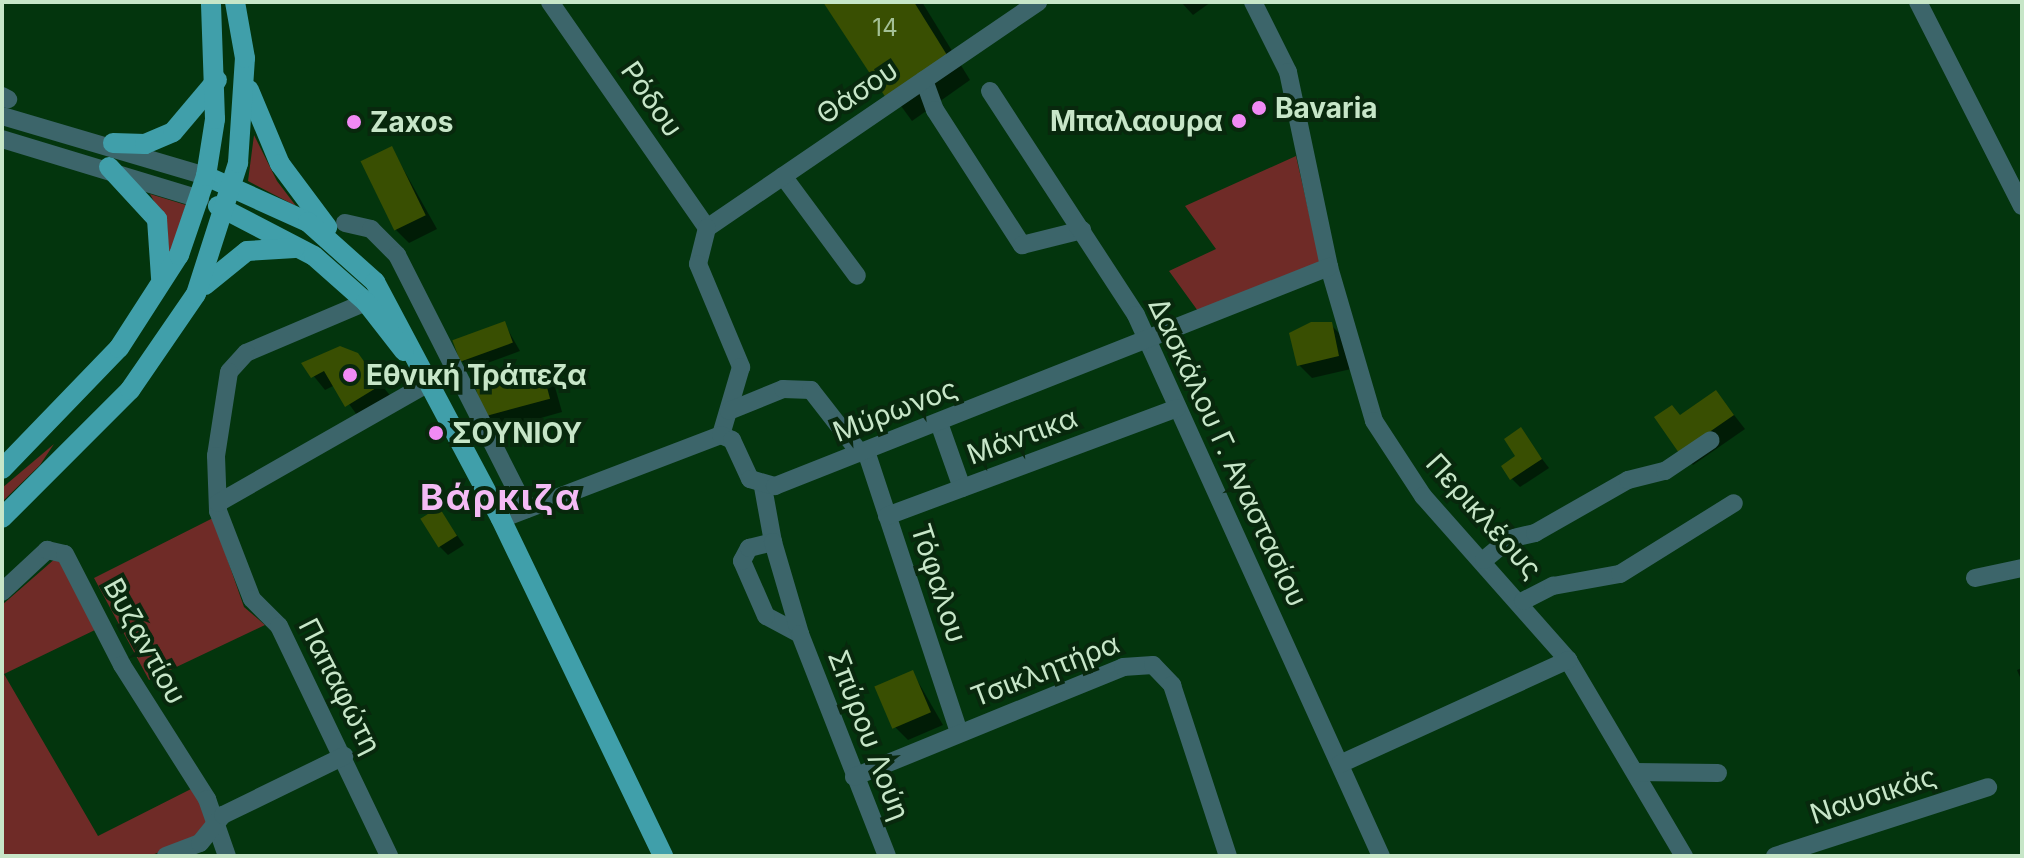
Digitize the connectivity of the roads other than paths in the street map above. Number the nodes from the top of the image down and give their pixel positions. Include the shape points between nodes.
1 (211, 2) edge
2 (235, 2) edge
3 (1038, 2) edge
4 (1253, 2) edge
5 (1918, 2) edge
6 (553, 3) edge
7 (245, 58) junction
8 (219, 76) junction
9 (924, 80) junction
10 (990, 91) dead end
11 (4, 106) edge
12 (2, 139) edge
13 (113, 143) junction
14 (109, 167) junction
15 (206, 176) junction
16 (783, 176) junction
17 (233, 185) junction
18 (200, 199) junction
19 (2022, 206) edge
20 (227, 210) junction
21 (345, 223) dead end
22 (707, 228) junction
23 (1082, 230) junction
24 (345, 249) junction
25 (314, 256) junction
26 (1329, 267) junction
27 (857, 276) dead end
28 (366, 302) junction
29 (151, 305) junction
30 (180, 326) junction
31 (1147, 341) junction
32 (426, 379) junction
33 (1177, 408) junction
34 (729, 411) junction
35 (939, 423) junction
36 (721, 435) junction
37 (1711, 440) dead end
38 (863, 452) junction
39 (2, 469) edge
40 (763, 487) junction
41 (962, 488) junction
42 (218, 503) junction
43 (1734, 503) dead end
44 (526, 509) junction
45 (887, 516) junction
46 (2, 518) edge
47 (501, 519) junction
48 (773, 542) junction
49 (1484, 560) junction
50 (2022, 568) edge
51 (1975, 578) dead end
52 (2, 592) edge
53 (1523, 601) junction
54 (800, 634) junction
55 (1568, 660) junction
56 (959, 732) junction
57 (344, 756) junction
58 (1340, 764) junction
59 (1635, 772) junction
60 (1718, 773) dead end
61 (854, 777) junction
62 (1988, 787) dead end
63 (216, 826) junction
64 (166, 856) edge
65 (227, 856) edge
66 (389, 856) edge
67 (663, 856) edge
68 (887, 856) edge
69 (1228, 856) edge
70 (1381, 856) edge
71 (1684, 856) edge
72 (1775, 856) edge

1 - 8 main road
2 - 7 main road
3 - 9 street, Θάσου
4 - 26 street, Περικλέους via 1288,72
5 - 19 street
6 - 22 street, Ρόδου
7 - 17 main road
7 - 24 main road via 264,135 296,189
8 - 13 main road via 173,132 145,144
8 - 15 main road
9 - 16 street, Θάσου
9 - 23 street via 935,110 1022,245
10 - 23 street, Δασκάλου Γ. Αναστασίου
11 - 13 street
12 - 14 street
13 - 15 street
14 - 18 street
14 - 29 main road via 141,197 160,229 164,264
15 - 17 main road
15 - 18 main road
16 - 22 street, Θάσου
16 - 27 street
17 - 20 main road
17 - 24 main road
18 - 20 main road
18 - 29 main road
20 - 25 main road
20 - 30 main road
21 - 44 street via 371,229 397,255
22 - 34 street via 698,264 741,367
23 - 31 street, Δασκάλου Γ. Αναστασίου
24 - 32 main road via 394,312
25 - 28 main road
25 - 30 main road via 281,245 238,255 205,285
26 - 31 street, Μύρωνος
26 - 49 street, Περικλέους via 1374,421 1423,496
28 - 32 main road
28 - 42 street via 246,353 229,372
29 - 39 main road
30 - 46 main road via 130,390
31 - 33 street, Δασκάλου Γ. Αναστασίου
31 - 35 street, Μύρωνος
32 - 42 street
32 - 47 main road
33 - 41 street, Μάντικα
33 - 58 street, Δασκάλου Γ. Αναστασίου
34 - 36 street
34 - 38 street, Τόφαλου via 783,389 811,390
35 - 38 street, Μύρωνος
35 - 41 street
36 - 40 street
36 - 44 street
37 - 49 street via 1665,471 1628,480 1535,533 1509,539
38 - 40 street, Μύρωνος
38 - 45 street, Τόφαλου
40 - 48 street, Σπύρου Λούη
41 - 45 street, Μάντικα
42 - 57 street, Παπαφώτη via 252,599 279,626
43 - 53 street via 1620,574 1553,586
44 - 47 street
45 - 56 street, Τόφαλου
47 - 67 main road
48 - 54 street, Σπύρου Λούη
48 - 54 street via 749,548 742,561 766,616
49 - 53 street, Περικλέους
50 - 51 street via 1992,568
52 - 63 street, Βυζαντίου via 47,550 65,554 122,665 207,799
53 - 55 street, Περικλέους
54 - 61 street, Σπύρου Λούη
55 - 58 street
55 - 59 street, Περικλέους
56 - 61 street, Τσικλητήρα
56 - 69 street, Τσικλητήρα via 1123,667 1153,665 1172,685
57 - 63 street via 223,815
57 - 66 street, Παπαφώτη
58 - 70 street, Δασκάλου Γ. Αναστασίου
59 - 60 street
59 - 71 street, Περικλέους
61 - 68 street, Σπύρου Λούη
62 - 72 street, Ναυσικάς
63 - 64 street via 200,843
63 - 65 street

